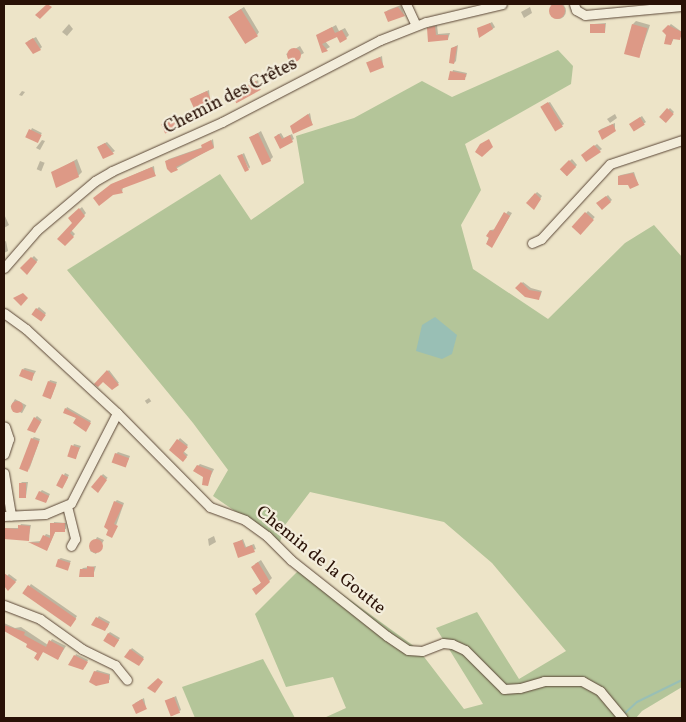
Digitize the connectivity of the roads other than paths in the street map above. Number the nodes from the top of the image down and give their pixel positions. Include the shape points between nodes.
1 (406, 4) edge
2 (502, 4) edge
3 (574, 4) edge
4 (682, 7) edge
5 (416, 25) junction
6 (682, 140) edge
7 (532, 242) dead end
8 (4, 268) edge
9 (4, 312) edge
10 (118, 413) junction
11 (5, 427) dead end
12 (4, 454) edge
13 (4, 473) edge
14 (67, 506) junction
15 (7, 516) edge
16 (71, 546) dead end
17 (4, 605) edge
18 (127, 680) dead end
19 (623, 718) edge

1 - 5 street
2 - 5 street, Chemin des Crêtes
3 - 4 street via 576,10 585,15
5 - 8 street, Chemin des Crêtes via 95,181 37,230
6 - 7 street via 610,164 541,239
9 - 10 street, Chemin de la Goutte
10 - 14 street via 84,476 78,494
10 - 19 street, Chemin de la Goutte via 210,506 245,520 267,536 291,560 401,645 422,651 443,643 452,644 465,650 504,689 544,681 582,681 600,691
11 - 12 street via 9,439
13 - 15 street
14 - 15 street via 45,514
14 - 16 street via 75,539
17 - 18 street via 40,618 82,649 115,666

